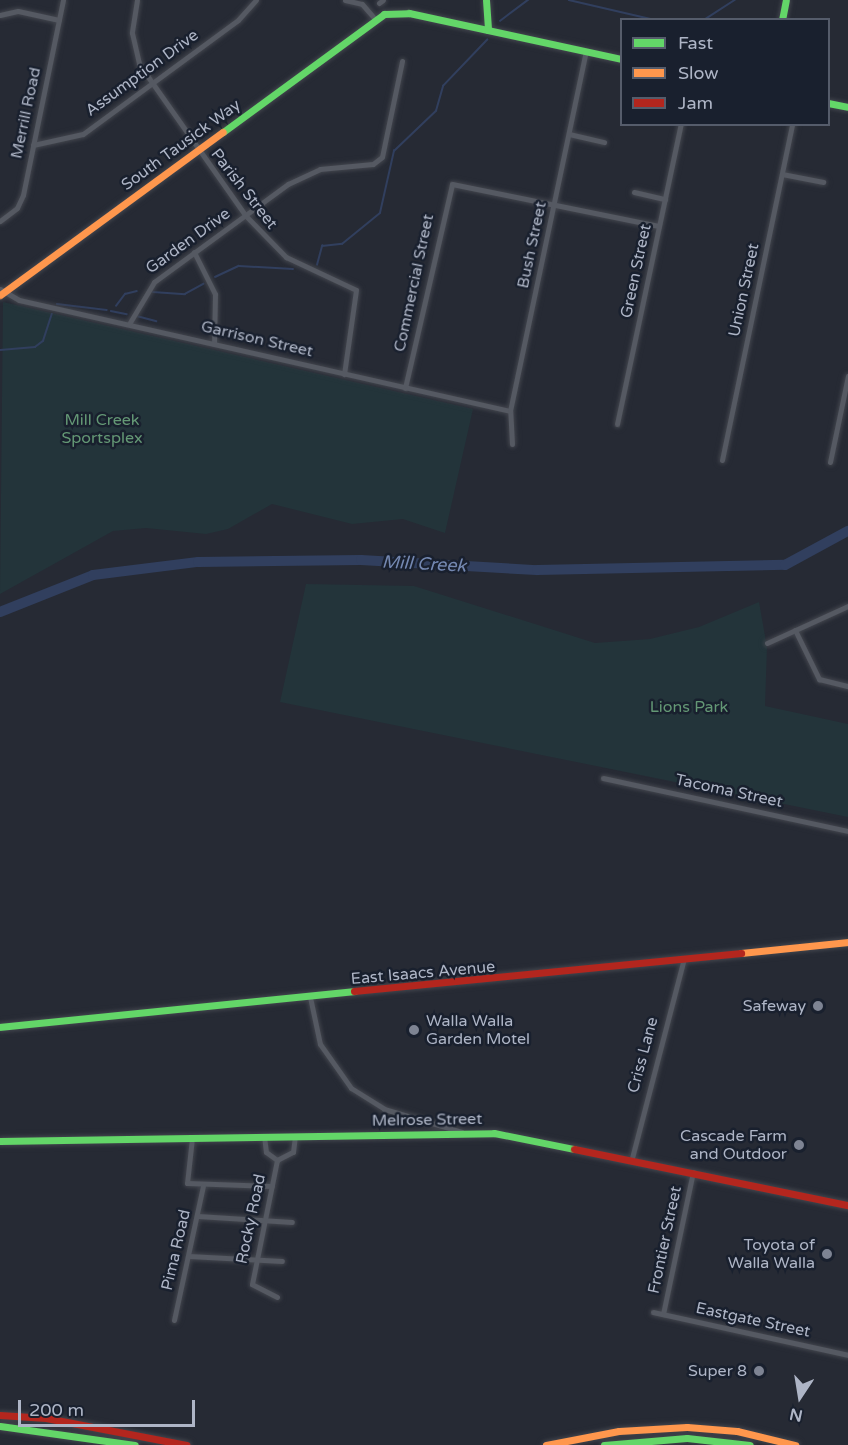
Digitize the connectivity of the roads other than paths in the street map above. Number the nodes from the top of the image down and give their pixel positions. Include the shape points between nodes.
1 (63, 0) edge
2 (136, 0) edge
3 (256, 0) edge
4 (345, 0) edge
5 (486, 0) edge
6 (786, 0) edge
7 (0, 15) edge
8 (782, 18) edge
9 (375, 19) junction
10 (59, 20) junction
11 (488, 30) junction
12 (586, 51) junction
13 (620, 59) edge
14 (402, 62) dead end
15 (150, 83) junction
16 (830, 103) edge
17 (848, 107) edge
18 (681, 126) edge
19 (792, 126) edge
20 (569, 134) junction
21 (604, 142) dead end
22 (33, 145) junction
23 (197, 150) junction
24 (782, 174) junction
25 (823, 182) dead end
26 (634, 192) dead end
27 (665, 199) junction
28 (554, 204) junction
29 (245, 215) junction
30 (0, 221) edge
31 (659, 226) junction
32 (194, 252) junction
33 (1, 292) edge
34 (129, 324) junction
35 (214, 344) junction
36 (344, 374) junction
37 (848, 376) edge
38 (405, 388) junction
39 (510, 411) junction
40 (617, 424) dead end
41 (512, 444) dead end
42 (722, 460) dead end
43 (830, 462) dead end
44 (848, 606) edge
45 (795, 630) junction
46 (767, 643) dead end
47 (848, 686) edge
48 (603, 778) dead end
49 (848, 831) edge
50 (848, 942) edge
51 (684, 959) junction
52 (310, 997) junction
53 (0, 1027) edge
54 (463, 1132) junction
55 (264, 1136) junction
56 (295, 1136) junction
57 (192, 1138) junction
58 (0, 1141) edge
59 (632, 1158) junction
60 (277, 1160) junction
61 (693, 1172) junction
62 (203, 1186) junction
63 (272, 1186) junction
64 (848, 1205) edge
65 (198, 1216) junction
66 (265, 1221) junction
67 (292, 1222) dead end
68 (189, 1256) junction
69 (257, 1259) junction
70 (282, 1261) dead end
71 (277, 1297) dead end
72 (653, 1312) dead end
73 (663, 1314) junction
74 (174, 1320) dead end
75 (848, 1354) edge
76 (0, 1415) edge
77 (0, 1426) edge
78 (135, 1445) edge
79 (186, 1445) edge
80 (546, 1445) edge
81 (604, 1445) edge
82 (750, 1445) edge
83 (795, 1445) edge

1 - 10 street, Merrill Road
2 - 15 street, Parish Street via 133,44
3 - 15 street, Assumption Drive via 238,20
4 - 9 street via 365,6
5 - 11 main road
6 - 8 main road
7 - 10 street via 18,11
9 - 11 main road via 400,12
9 - 23 main road, South Tausick Way
10 - 22 street, Merrill Road
11 - 12 main road
12 - 13 main road
12 - 20 street, Bush Street
14 - 29 street, Garden Drive via 388,144 378,161 308,174
15 - 22 street, Assumption Drive via 74,138
15 - 23 street, Parish Street
16 - 17 main road
18 - 27 street, Green Street
19 - 24 street, Union Street
20 - 21 street
20 - 28 street, Bush Street
22 - 30 street, Merrill Road via 20,202
23 - 29 street, Parish Street
23 - 33 main road, South Tausick Way
24 - 25 street
24 - 42 street, Union Street
26 - 27 street
27 - 31 street, Green Street
28 - 31 street
28 - 38 street, Commercial Street via 452,184
28 - 39 street, Bush Street
29 - 32 street, Garden Drive
29 - 36 street, Parish Street via 286,257 356,290
31 - 40 street, Green Street
32 - 34 street, Garden Drive via 144,292
32 - 35 street via 215,294
33 - 34 street, Garrison Street
34 - 35 street, Garrison Street
35 - 36 street, Garrison Street
36 - 38 street, Garrison Street
37 - 43 street
38 - 39 street, Garrison Street
39 - 41 street, Bush Street
44 - 45 street
45 - 46 street
45 - 47 street via 819,679
48 - 49 street, Tacoma Street
50 - 51 main road, East Isaacs Avenue
51 - 52 main road, East Isaacs Avenue
51 - 59 street, Criss Lane
52 - 53 main road, East Isaacs Avenue
52 - 54 street via 320,1044 351,1088 384,1109
54 - 56 main road, Melrose Street
54 - 59 main road, Melrose Street via 528,1138
55 - 56 main road, Melrose Street
55 - 57 main road, Melrose Street
55 - 60 street, Rocky Road via 266,1152
56 - 60 street, Rocky Road via 293,1152
57 - 58 main road, Melrose Street
57 - 62 street via 184,1180
59 - 61 main road, Melrose Street
60 - 63 street, Rocky Road
61 - 64 main road, Melrose Street
61 - 73 street, Frontier Street
62 - 63 street
62 - 65 street, Pima Road
63 - 66 street, Rocky Road
65 - 66 street
65 - 68 street, Pima Road
66 - 67 street
66 - 69 street, Rocky Road
68 - 69 street
68 - 74 street, Pima Road
69 - 70 street
69 - 71 street, Rocky Road via 252,1284
72 - 73 street, Eastgate Street
73 - 75 street, Eastgate Street
76 - 79 main road via 46,1418
77 - 78 main road
80 - 83 main road via 620,1431 687,1427 737,1431
81 - 82 main road via 687,1438

